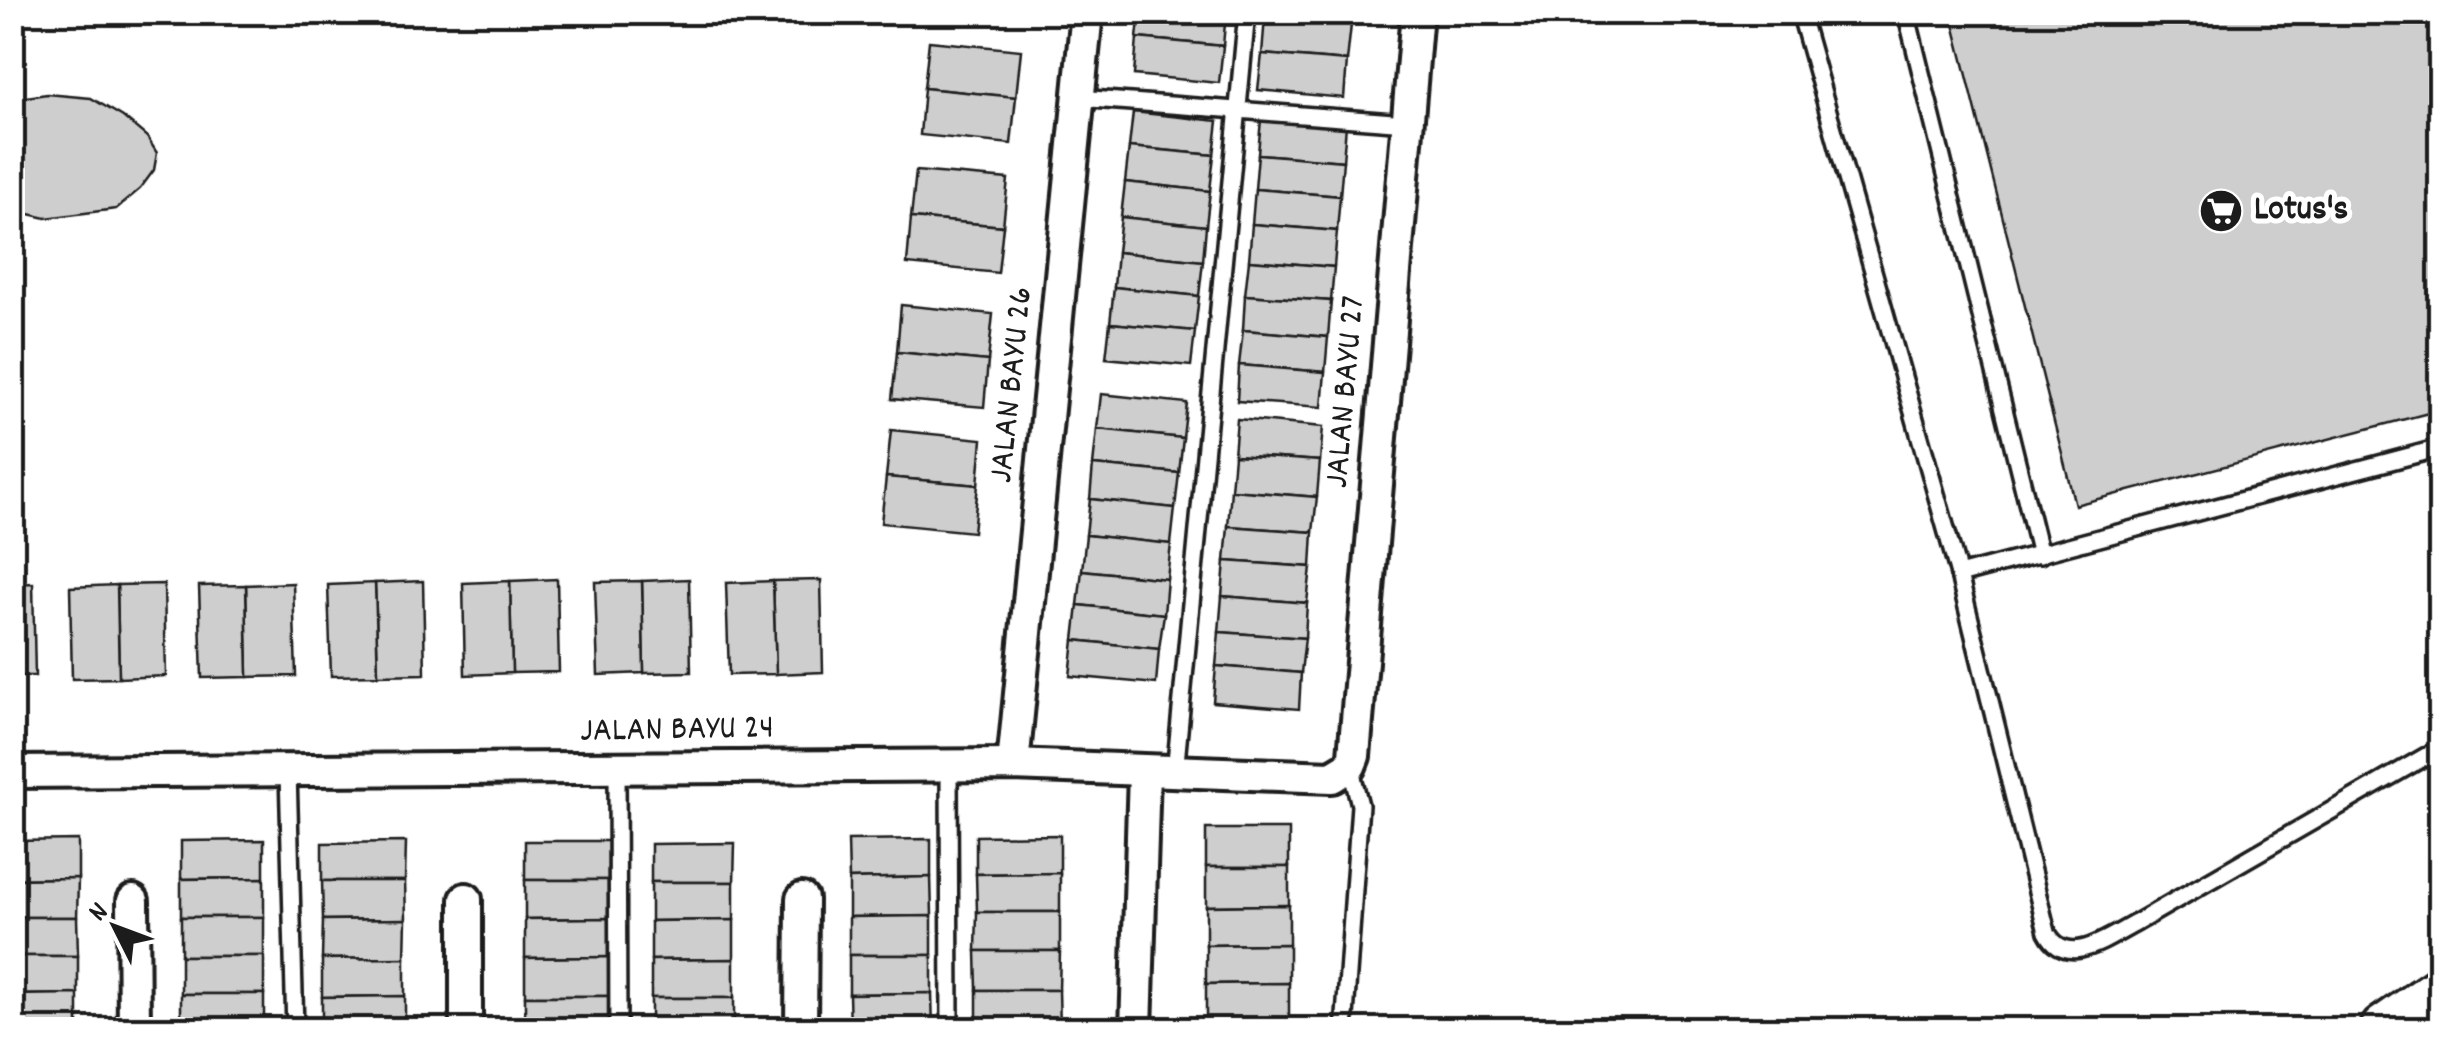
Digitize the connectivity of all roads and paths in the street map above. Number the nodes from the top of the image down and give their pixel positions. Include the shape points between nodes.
1 (1087, 12) edge
2 (1247, 12) edge
3 (1417, 12) edge
4 (1800, 12) edge
5 (1906, 12) edge
6 (1078, 98) junction
7 (1238, 110) junction
8 (1407, 123) junction
9 (2440, 448) edge
10 (2040, 555) junction
11 (1959, 575) junction
12 (2440, 748) edge
13 (1014, 765) junction
14 (950, 766) junction
15 (617, 769) junction
16 (1346, 770) junction
17 (12, 772) edge
18 (288, 772) junction
19 (1144, 772) junction
20 (1175, 773) junction
21 (802, 899) dead end
22 (466, 900) dead end
23 (133, 901) dead end
24 (2440, 992) edge
25 (134, 1030) edge
26 (295, 1030) edge
27 (466, 1030) edge
28 (618, 1030) edge
29 (800, 1030) edge
30 (950, 1030) edge
31 (1136, 1030) edge
32 (1344, 1030) edge
33 (2385, 1030) edge

1 - 6 street, JALAN BAYU 26
2 - 7 lane
3 - 8 street, JALAN BAYU 27
4 - 11 lane
5 - 10 lane
6 - 7 lane
6 - 13 street, JALAN BAYU 26
7 - 8 lane
7 - 20 lane
8 - 16 street, JALAN BAYU 27 via 1354,756
9 - 10 lane
10 - 11 lane
11 - 12 lane via 2052,942 2062,949 2086,949 2136,923
13 - 14 street, JALAN BAYU 24
13 - 19 street, JALAN BAYU 24
14 - 15 street, JALAN BAYU 24
14 - 30 lane
15 - 18 street, JALAN BAYU 24
15 - 28 lane
16 - 20 street, JALAN BAYU 24 via 1332,777
16 - 32 lane via 1360,805
17 - 18 street, JALAN BAYU 24
18 - 26 lane
19 - 20 street, JALAN BAYU 24
19 - 31 street
21 - 29 street
22 - 27 street
23 - 25 street
24 - 33 main road

